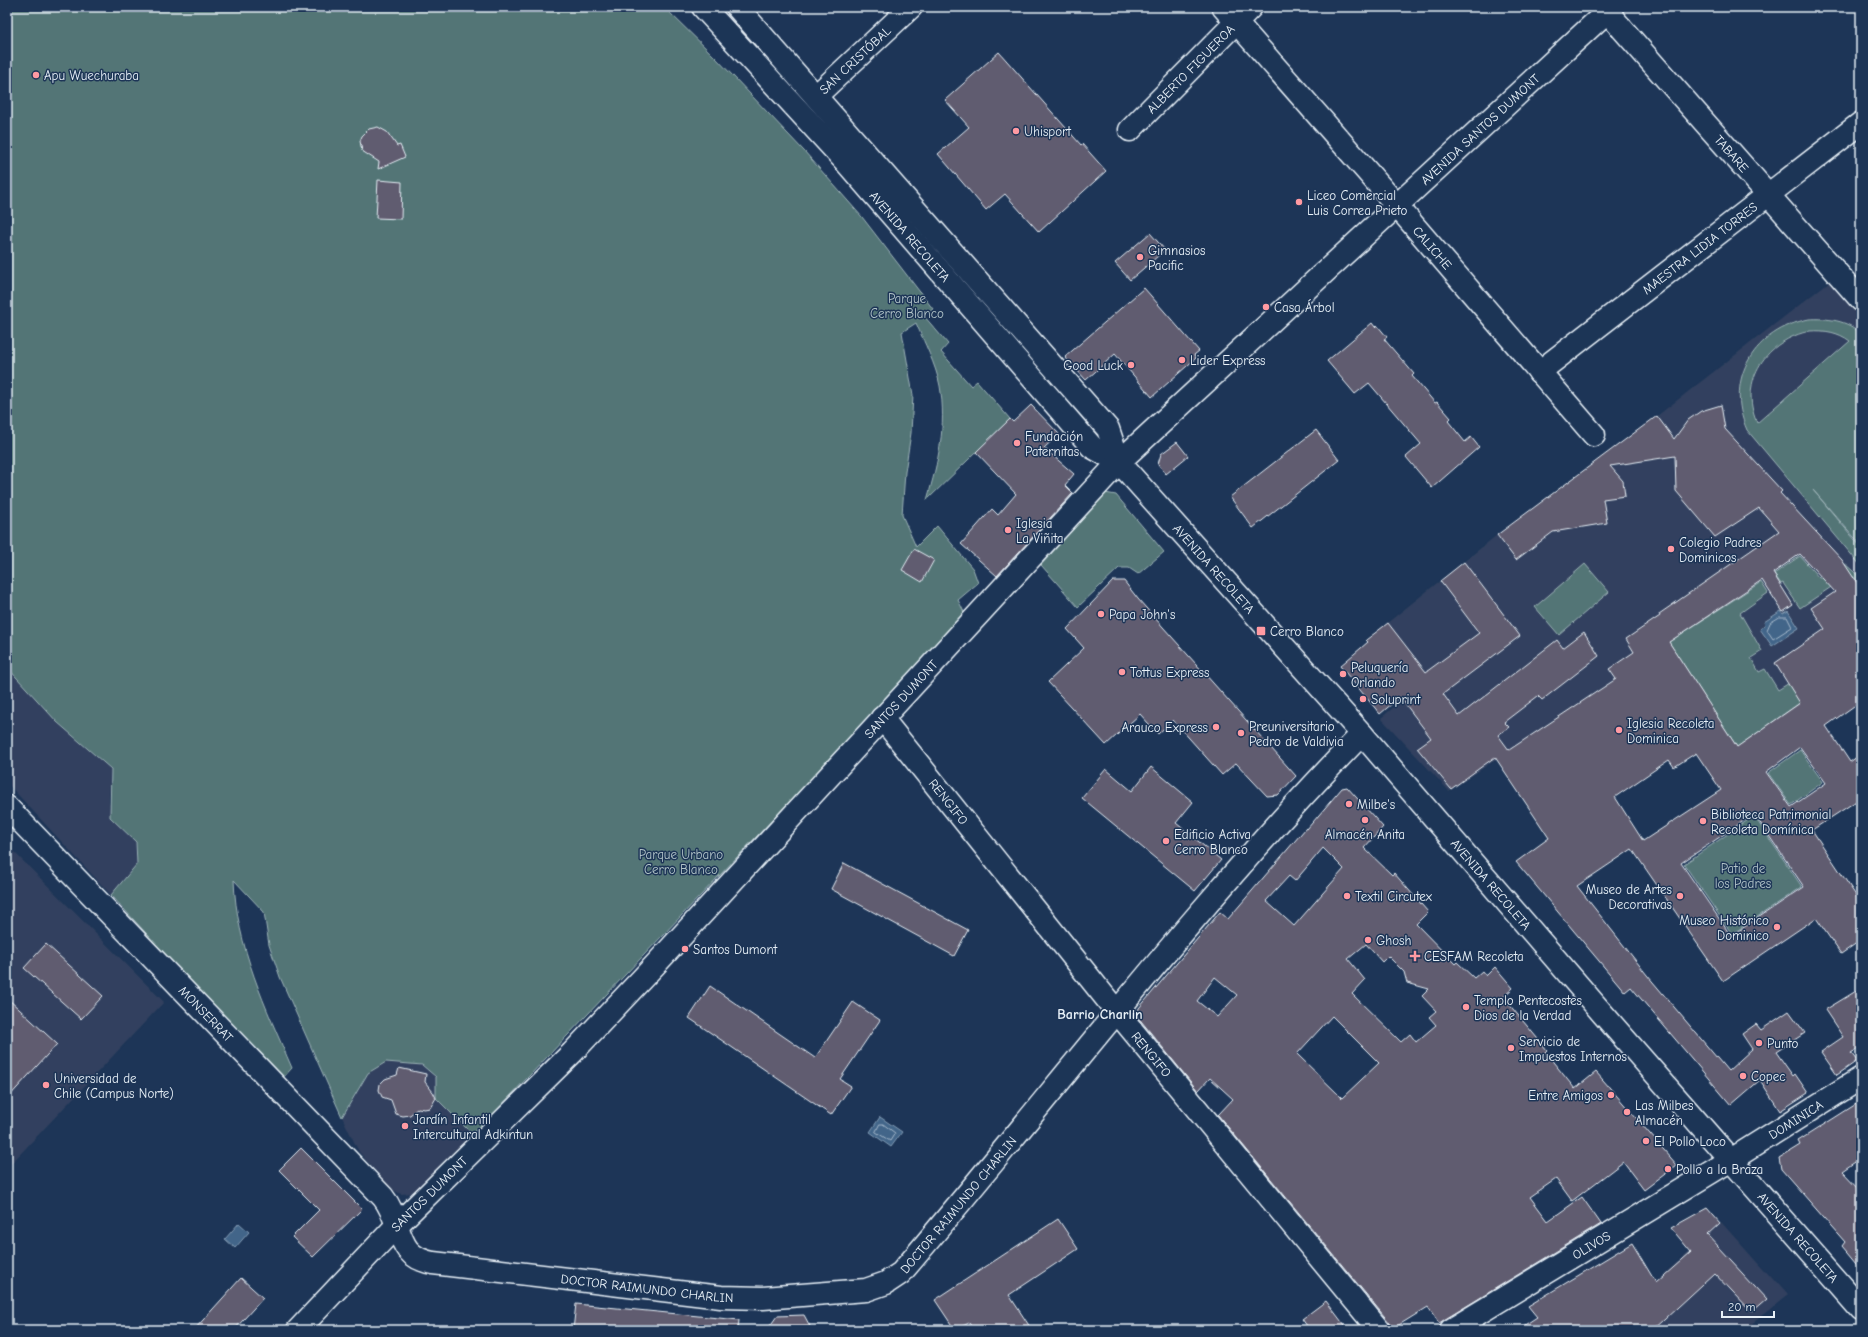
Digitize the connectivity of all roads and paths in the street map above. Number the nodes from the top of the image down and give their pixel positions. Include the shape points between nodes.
1 (703, 7) edge
2 (737, 7) edge
3 (912, 7) edge
4 (1607, 8) edge
5 (1236, 12) edge
6 (816, 96) junction
7 (788, 99) junction
8 (1861, 123) edge
9 (1130, 130) dead end
10 (1769, 195) junction
11 (1396, 206) junction
12 (1861, 300) edge
13 (1539, 372) junction
14 (1594, 435) dead end
15 (1119, 462) junction
16 (882, 718) junction
17 (1362, 734) junction
18 (7, 807) edge
19 (1117, 1012) junction
20 (1861, 1078) edge
21 (1731, 1160) junction
22 (397, 1225) junction
23 (1861, 1309) edge
24 (298, 1330) edge
25 (1379, 1330) edge
26 (1451, 1330) edge

1 - 7 street, AVENIDA RECOLETA
2 - 6 street, AVENIDA RECOLETA
3 - 6 street, SAN CRISTÓBAL
4 - 10 street, TABARE
4 - 11 street, AVENIDA SANTOS DUMONT
5 - 9 street, ALBERTO FIGUEROA
5 - 11 street, CALICHE
6 - 7 street via 802,102
6 - 15 street, AVENIDA RECOLETA via 1108,429
7 - 15 street, AVENIDA RECOLETA via 912,237 1092,447
8 - 10 street, MAESTRA LIDIA TORRES
10 - 12 street, TABARE
10 - 13 street, MAESTRA LIDIA TORRES
11 - 13 street, CALICHE
11 - 15 street, AVENIDA SANTOS DUMONT
13 - 14 street, CALICHE
15 - 16 street, SANTOS DUMONT
15 - 17 street, AVENIDA RECOLETA
16 - 19 street, RENGIFO
16 - 22 street, SANTOS DUMONT via 572,1053
17 - 19 street, DOCTOR RAIMUNDO CHARLIN via 1300,798
17 - 21 street, AVENIDA RECOLETA
18 - 22 street, MONSERRAT via 383,1197 390,1206
19 - 22 street, DOCTOR RAIMUNDO CHARLIN via 901,1272 876,1288 763,1298 721,1297 424,1262 412,1255 402,1243
19 - 25 street, RENGIFO
20 - 21 street, DOMINICA
21 - 23 street, AVENIDA RECOLETA
21 - 26 street, OLIVOS
22 - 24 street, SANTOS DUMONT

